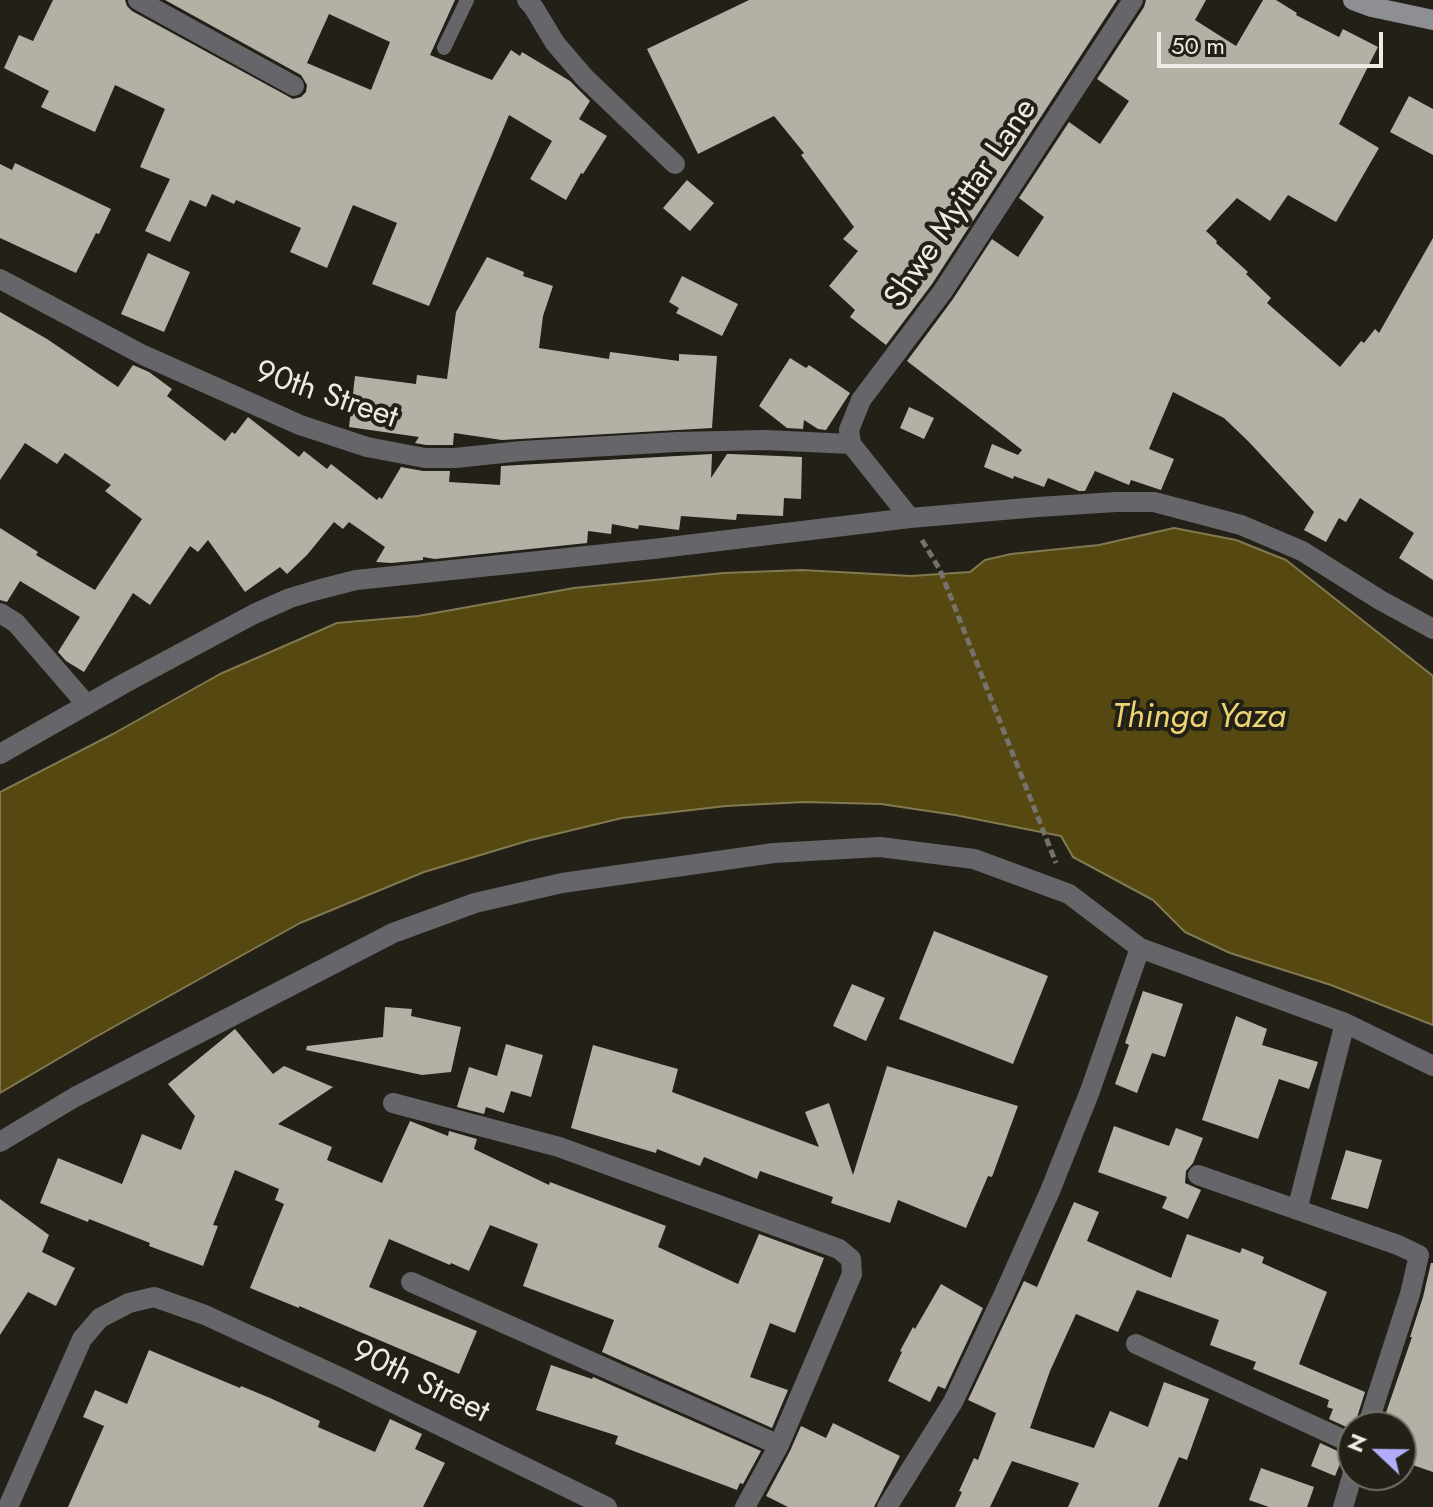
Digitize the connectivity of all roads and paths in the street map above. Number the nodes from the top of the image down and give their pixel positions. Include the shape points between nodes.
1 (138, 0) edge
2 (467, 0) edge
3 (527, 0) edge
4 (1133, 0) edge
5 (1367, 2) edge
6 (1433, 20) edge
7 (444, 48) dead end
8 (294, 86) dead end
9 (675, 164) dead end
10 (0, 279) edge
11 (851, 444) junction
12 (910, 518) junction
13 (940, 570) dead end
14 (0, 613) edge
15 (1433, 629) edge
16 (87, 705) junction
17 (0, 754) edge
18 (1047, 837) dead end
19 (1140, 948) junction
20 (1345, 1023) junction
21 (1433, 1066) edge
22 (393, 1103) dead end
23 (0, 1142) edge
24 (1198, 1175) dead end
25 (1297, 1210) junction
26 (411, 1282) dead end
27 (1136, 1344) dead end
28 (1372, 1411) edge
29 (1337, 1437) edge
30 (779, 1445) junction
31 (8, 1507) edge
32 (607, 1507) edge
33 (745, 1507) edge
34 (887, 1507) edge

1 - 8 street
2 - 7 lane
3 - 9 street via 585,78
4 - 11 street, Shwe Myittar Lane via 943,291 861,400 849,430
5 - 6 main road
10 - 11 street, 90th Street via 143,355 300,425 367,447 455,458 677,442
11 - 12 street
12 - 15 street via 1154,502 1241,525 1302,551
12 - 16 street via 356,580 254,614
13 - 18 path
14 - 16 street via 16,623
16 - 17 street
19 - 20 street
19 - 23 street via 1069,894 974,859 880,847 774,853 562,883 475,903 393,933 75,1097
19 - 34 street via 1090,1091 1004,1294 953,1402
20 - 21 street
20 - 25 street
22 - 30 street via 559,1147 839,1249 851,1259 852,1274
24 - 25 street
25 - 28 street via 1419,1255
26 - 30 street
27 - 29 street
30 - 33 street
31 - 32 street, 90th Street via 82,1339 100,1318 154,1297 344,1379

